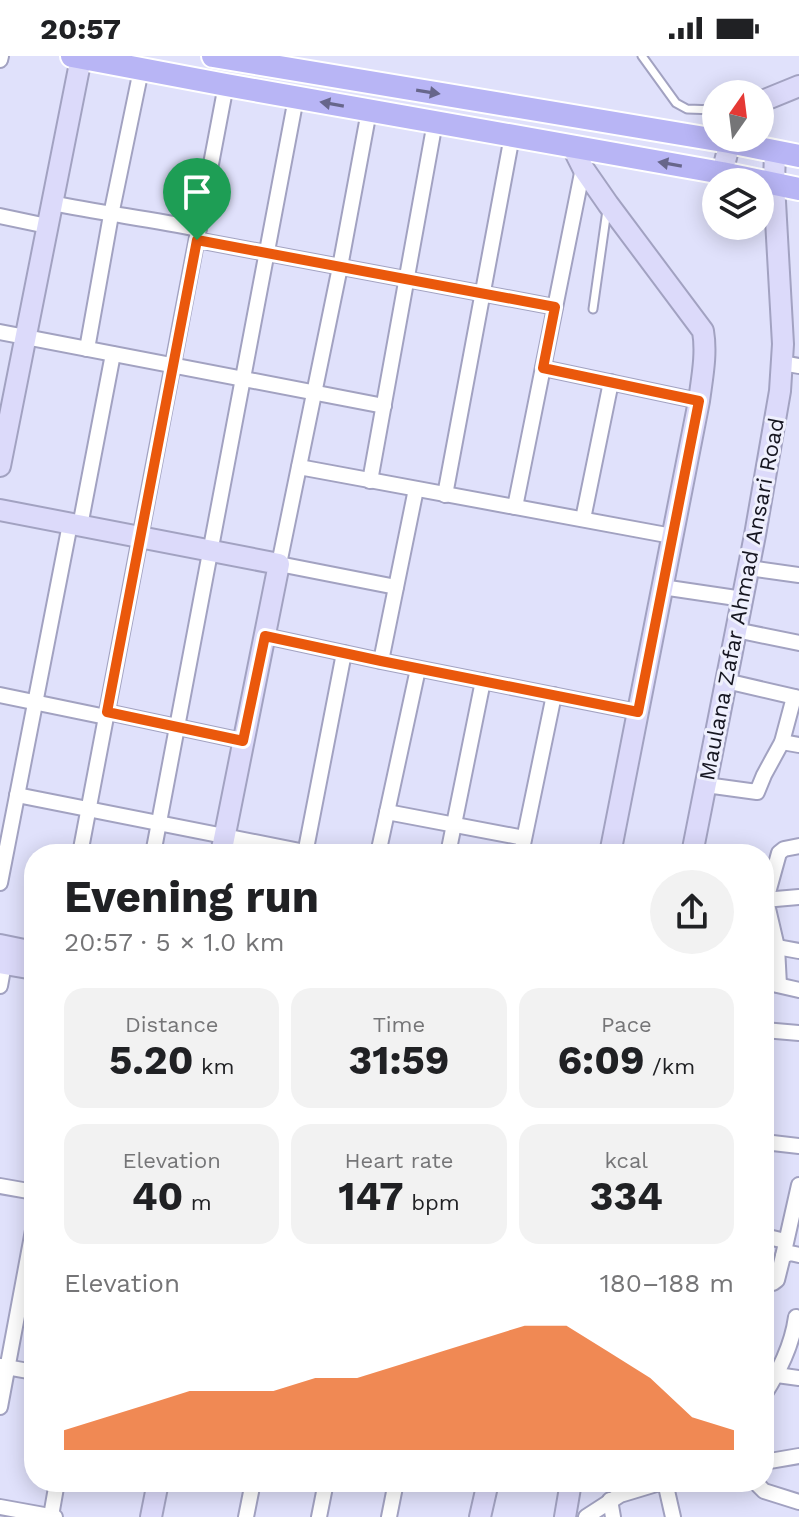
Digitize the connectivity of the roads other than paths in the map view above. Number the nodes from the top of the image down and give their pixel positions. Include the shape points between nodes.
1 (213, 56) edge
2 (642, 56) edge
3 (76, 57) edge
4 (277, 62) edge
5 (305, 64) edge
6 (141, 70) junction
7 (226, 85) junction
8 (799, 86) edge
9 (774, 95) edge
10 (296, 98) junction
11 (369, 111) junction
12 (702, 111) edge
13 (435, 122) junction
14 (702, 135) edge
15 (512, 136) junction
16 (572, 146) junction
17 (775, 151) joint
18 (799, 156) edge
19 (583, 168) junction
20 (702, 169) edge
21 (774, 184) junction
22 (799, 189) edge
23 (52, 203) junction
24 (608, 204) junction
25 (111, 215) junction
26 (0, 216) edge
27 (47, 226) junction
28 (198, 234) junction
29 (267, 253) junction
30 (340, 267) junction
31 (407, 279) junction
32 (483, 294) junction
33 (555, 307) junction
34 (593, 309) dead end
35 (0, 332) edge
36 (26, 337) junction
37 (87, 349) junction
38 (113, 354) junction
39 (173, 365) junction
40 (791, 365) edge
41 (543, 368) junction
42 (243, 379) junction
43 (611, 382) junction
44 (314, 393) junction
45 (699, 401) junction
46 (384, 406) junction
47 (0, 466) edge
48 (299, 467) junction
49 (370, 481) junction
50 (416, 489) junction
51 (445, 495) junction
52 (515, 507) junction
53 (0, 510) edge
54 (583, 519) junction
55 (75, 525) junction
56 (672, 536) junction
57 (140, 537) junction
58 (210, 551) junction
59 (279, 564) junction
60 (749, 568) junction
61 (799, 575) edge
62 (396, 587) junction
63 (662, 587) junction
64 (743, 599) junction
65 (736, 630) junction
66 (265, 636) junction
67 (799, 643) edge
68 (344, 653) junction
69 (381, 661) junction
70 (418, 669) junction
71 (483, 681) junction
72 (726, 681) junction
73 (0, 695) edge
74 (554, 695) junction
75 (796, 698) edge
76 (36, 703) junction
77 (638, 712) junction
78 (106, 714) junction
79 (177, 725) junction
80 (243, 741) junction
81 (782, 742) junction
82 (799, 745) edge
83 (706, 785) junction
84 (17, 795) junction
85 (89, 809) junction
86 (387, 812) junction
87 (159, 823) junction
88 (454, 826) junction
89 (524, 838) junction
90 (4, 842) edge
91 (82, 844) edge
92 (155, 844) edge
93 (219, 844) edge
94 (222, 844) edge
95 (311, 844) edge
96 (380, 844) edge
97 (450, 844) edge
98 (523, 844) edge
99 (612, 844) edge
100 (694, 844) edge
101 (799, 846) edge
102 (774, 870) edge
103 (0, 883) edge
104 (799, 897) edge
105 (774, 899) edge
106 (774, 935) edge
107 (777, 947) junction
108 (799, 951) edge
109 (24, 954) edge
110 (1, 958) edge
111 (24, 966) edge
112 (774, 969) edge
113 (774, 984) edge
114 (0, 986) edge
115 (799, 990) edge
116 (774, 1031) edge
117 (799, 1033) edge
118 (774, 1144) edge
119 (799, 1146) edge
120 (799, 1185) edge
121 (0, 1186) edge
122 (24, 1190) edge
123 (797, 1201) edge
124 (774, 1242) edge
125 (784, 1248) junction
126 (799, 1255) edge
127 (24, 1272) edge
128 (774, 1283) edge
129 (796, 1317) dead end
130 (4, 1366) edge
131 (24, 1370) edge
132 (774, 1372) edge
133 (777, 1375) junction
134 (799, 1378) edge
135 (774, 1380) edge
136 (0, 1407) edge
137 (799, 1456) edge
138 (774, 1460) edge
139 (56, 1492) edge
140 (156, 1492) edge
141 (251, 1492) edge
142 (324, 1492) edge
143 (394, 1492) edge
144 (486, 1492) edge
145 (569, 1492) edge
146 (630, 1492) edge
147 (667, 1492) edge
148 (767, 1492) edge
149 (610, 1500) junction
150 (799, 1502) edge
151 (0, 1507) edge
152 (53, 1517) edge
153 (151, 1517) edge
154 (246, 1517) edge
155 (319, 1517) edge
156 (389, 1517) edge
157 (480, 1517) edge
158 (565, 1517) edge
159 (586, 1517) edge
160 (613, 1517) edge
161 (673, 1517) edge

1 - 4 main road
2 - 12 lane via 676,103
3 - 6 main road
3 - 23 street
4 - 5 main road
5 -> 14 main road
6 - 7 main road
6 - 25 street
7 - 10 main road
7 - 28 street
8 - 9 street
11 -> 10 main road
10 - 29 street
11 - 13 main road
11 - 30 street
13 - 15 main road
13 - 31 street
15 - 16 main road
15 - 32 street
16 - 19 street
20 -> 16 main road
17 - 18 main road
17 - 21 street, Maulana Zafar Ahmad Ansari Road
19 - 24 street
19 - 33 street
21 - 22 main road
21 - 40 street, Maulana Zafar Ahmad Ansari Road via 783,344
23 - 25 street
23 - 27 street
24 - 34 lane
24 - 45 street via 703,331
25 - 28 street
25 - 37 street
26 - 27 street
27 - 36 street
28 - 29 street
28 - 39 street
29 - 30 street
29 - 42 street
30 - 31 street
30 - 44 street
31 - 32 street
31 - 46 street
32 - 33 street
32 - 51 street
33 - 41 street
35 - 36 street
36 - 37 street
36 - 47 street
37 - 38 street
38 - 39 street
38 - 55 street
39 - 42 street
39 - 57 street
40 - 60 street, Maulana Zafar Ahmad Ansari Road via 780,391
41 - 43 street
41 - 52 street
42 - 44 street
42 - 58 street
43 - 45 street
43 - 54 street
44 - 46 street
44 - 48 street
45 - 56 street
46 - 49 street
48 - 49 street
48 - 59 street
49 - 50 street
50 - 51 street
50 - 62 street
51 - 52 street
52 - 54 street
53 - 55 street
54 - 56 street
55 - 57 street
55 - 76 street
56 - 63 street
57 - 58 street
57 - 78 street
58 - 59 street
58 - 79 street
59 - 62 street
59 - 66 street
60 - 61 street
60 - 64 street, Maulana Zafar Ahmad Ansari Road
62 - 69 street
63 - 64 street
63 - 77 street
64 - 65 street, Maulana Zafar Ahmad Ansari Road
65 - 67 street
65 - 72 street, Maulana Zafar Ahmad Ansari Road
66 - 68 street
66 - 80 street
68 - 69 street
68 - 95 street
69 - 70 street
70 - 71 street
70 - 86 street
71 - 74 street
71 - 88 street
72 - 75 street
72 - 83 street, Maulana Zafar Ahmad Ansari Road
73 - 76 street
74 - 77 street
74 - 89 street
75 - 81 street
76 - 78 street
76 - 84 street
77 - 99 street
78 - 79 street
78 - 85 street
79 - 80 street
79 - 87 street
80 - 94 street
81 - 82 street
81 - 83 street via 757,792
83 - 100 street, Maulana Zafar Ahmad Ansari Road
84 - 85 street
84 - 90 street
85 - 87 street
85 - 91 street
86 - 88 street
86 - 96 street
87 - 92 street
87 - 93 street
88 - 89 street
88 - 97 street
89 - 98 street
90 - 103 street
101 - 102 street via 779,853
104 - 105 street
106 - 107 street
107 - 108 street
107 - 112 street
109 - 110 street
110 - 111 street
110 - 114 street
113 - 115 street
116 - 117 street
118 - 119 street
120 - 123 street
121 - 122 street
123 - 125 street
124 - 125 street
125 - 126 street
125 - 128 street
127 - 130 street
129 - 133 street
130 - 131 street
130 - 136 street
132 - 133 street
133 - 134 street
133 - 135 street
137 - 138 street
139 - 152 street
140 - 153 street
141 - 154 street
142 - 155 street
143 - 156 street
144 - 157 street
145 - 158 street
146 - 149 street
147 - 161 street
148 - 150 street
149 - 159 street
149 - 160 street
151 - 152 street

